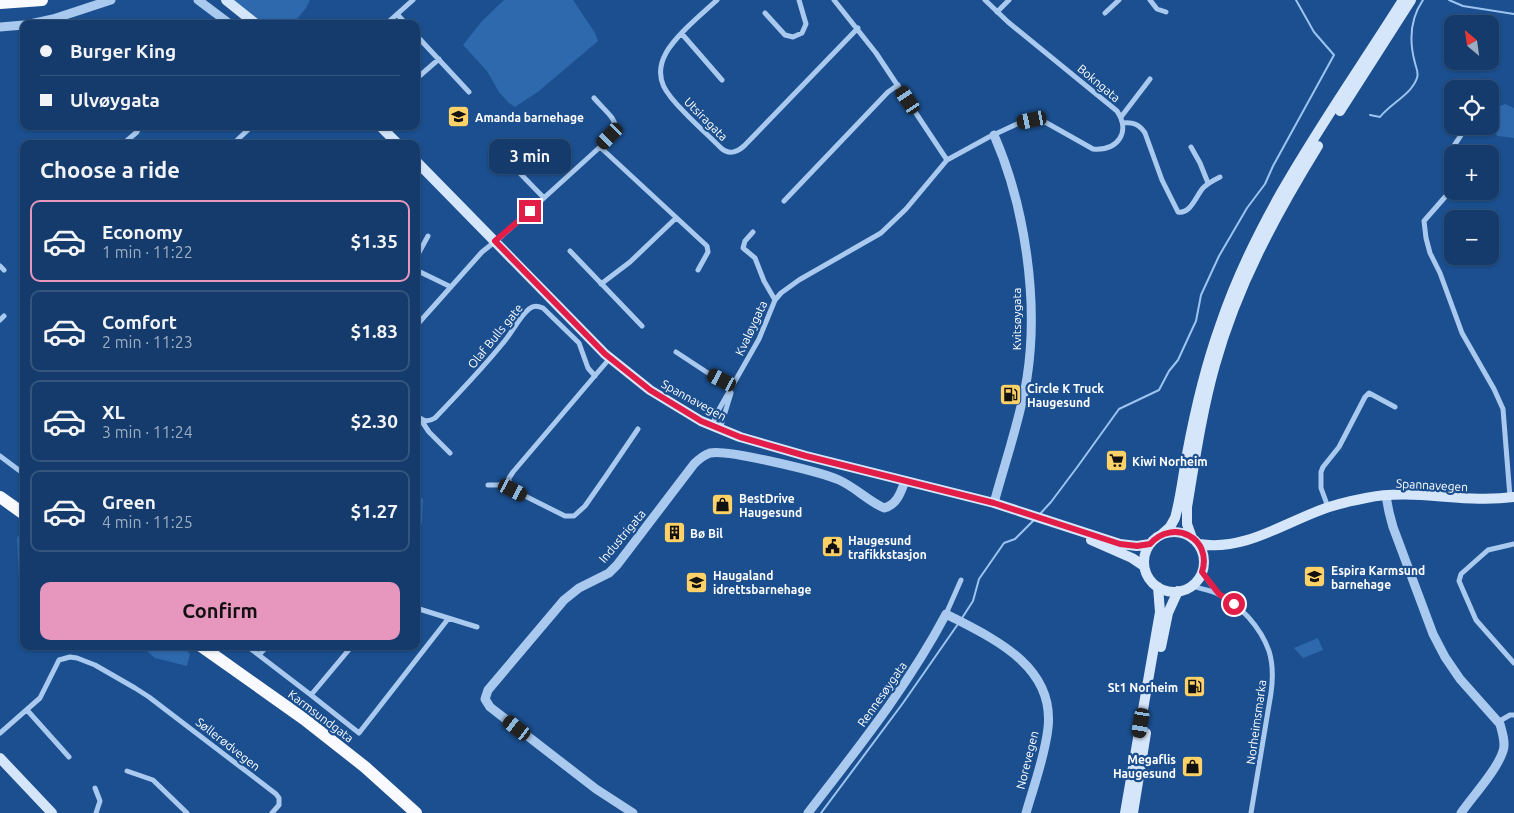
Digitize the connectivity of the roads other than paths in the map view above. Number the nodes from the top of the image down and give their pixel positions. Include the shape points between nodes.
1 (42, 0) edge
2 (111, 0) edge
3 (198, 0) edge
4 (226, 0) edge
5 (413, 0) edge
6 (717, 0) edge
7 (799, 0) edge
8 (834, 0) edge
9 (985, 0) edge
10 (1009, 0) edge
11 (1119, 0) edge
12 (1150, 0) edge
13 (1403, 0) edge
14 (1411, 0) edge
15 (0, 3) edge
16 (997, 12) junction
17 (1166, 12) dead end
18 (764, 13) dead end
19 (1106, 13) dead end
20 (397, 14) junction
21 (48, 20) edge
22 (223, 20) edge
23 (251, 20) edge
24 (390, 20) edge
25 (402, 20) edge
26 (20, 25) edge
27 (0, 27) edge
28 (858, 28) junction
29 (682, 34) junction
30 (420, 39) edge
31 (439, 60) junction
32 (420, 76) edge
33 (1150, 79) dead end
34 (722, 80) dead end
35 (898, 85) junction
36 (469, 92) dead end
37 (594, 98) dead end
38 (1121, 117) junction
39 (1123, 123) junction
40 (138, 130) edge
41 (248, 130) edge
42 (384, 130) edge
43 (994, 135) junction
44 (128, 140) edge
45 (237, 140) edge
46 (394, 140) edge
47 (600, 147) junction
48 (1191, 147) dead end
49 (947, 160) junction
50 (510, 163) dead end
51 (420, 166) edge
52 (1220, 177) dead end
53 (1208, 183) junction
54 (544, 198) junction
55 (1444, 198) edge
56 (784, 201) dead end
57 (676, 218) junction
58 (754, 232) dead end
59 (428, 236) dead end
60 (495, 241) junction
61 (420, 251) edge
62 (570, 251) dead end
63 (698, 270) dead end
64 (420, 272) edge
65 (601, 284) junction
66 (450, 287) junction
67 (775, 300) junction
68 (420, 321) edge
69 (642, 326) dead end
70 (676, 352) dead end
71 (610, 358) junction
72 (595, 376) junction
73 (733, 385) junction
74 (1396, 407) dead end
75 (421, 420) joint
76 (716, 427) junction
77 (638, 429) dead end
78 (450, 454) dead end
79 (0, 456) edge
80 (20, 471) edge
81 (905, 481) junction
82 (488, 485) dead end
83 (510, 485) junction
84 (1386, 496) junction
85 (0, 497) edge
86 (1512, 497) edge
87 (994, 503) junction
88 (1328, 507) junction
89 (0, 508) edge
90 (20, 511) edge
91 (20, 520) edge
92 (1071, 528) junction
93 (1160, 535) junction
94 (1196, 541) junction
95 (1238, 543) junction
96 (1150, 544) junction
97 (1514, 544) edge
98 (1204, 561) junction
99 (1144, 566) junction
100 (1202, 572) junction
101 (962, 580) dead end
102 (1192, 586) junction
103 (1158, 587) junction
104 (1178, 592) junction
105 (1219, 594) junction
106 (420, 609) edge
107 (946, 614) junction
108 (448, 619) junction
109 (477, 626) dead end
110 (207, 650) edge
111 (252, 650) edge
112 (263, 650) edge
113 (349, 650) edge
114 (259, 655) junction
115 (1514, 663) edge
116 (311, 695) junction
117 (27, 710) junction
118 (1514, 715) edge
119 (1498, 722) junction
120 (0, 733) edge
121 (0, 758) edge
122 (69, 758) dead end
123 (127, 771) dead end
124 (95, 788) dead end
125 (52, 813) edge
126 (96, 813) edge
127 (187, 813) edge
128 (272, 813) edge
129 (416, 813) edge
130 (632, 813) edge
131 (808, 813) edge
132 (1026, 813) edge
133 (1125, 813) edge
134 (1133, 813) edge
135 (1251, 813) edge
136 (1461, 813) edge

1 - 15 highway
2 - 21 street
3 - 22 street
4 - 23 main road
5 - 20 street
6 - 29 street, Utsiragata
7 - 18 street via 806,24 802,32 793,38 785,35
8 - 28 street
9 - 16 street, Bokngata
10 - 16 street
11 - 19 street
12 - 17 street via 1157,9
13 - 93 main road via 1282,191 1254,242 1219,327 1203,379 1175,518
14 - 94 main road via 1288,195 1236,300 1214,366 1196,451 1186,518 1188,530
16 - 38 street, Bokngata via 1111,105
20 - 24 street
20 - 25 street
26 - 27 street
28 - 29 street, Utsiragata via 744,146 729,153 720,148 664,88 660,73 663,59
28 - 35 street
29 - 34 street
30 - 31 street
31 - 32 street
31 - 36 street
33 - 38 street
35 - 49 street
35 - 56 street
37 - 47 street via 615,124 613,132
38 - 39 street, Bokngata
39 - 43 street via 1121,137 1102,150 1093,149 1045,122 1032,120
39 - 53 street via 1136,124 1145,133 1178,212 1188,210
40 - 44 street
41 - 45 street
42 - 46 main road
43 - 49 street
43 - 87 street, Kvitsøygata via 1020,216 1028,267 1030,327 1023,399
47 - 54 street
47 - 57 street
48 - 53 street
49 - 67 street via 906,209 881,232 799,280
50 - 54 street
51 - 60 main road, Spannavegen
52 - 53 street
54 - 60 street
55 - 86 street via 1424,221 1426,238 1462,333 1503,409
57 - 63 street via 708,249
57 - 65 street via 630,262
58 - 67 street, Kvaløygata via 743,248 755,258
59 - 61 street
60 - 66 street
60 - 71 main road, Spannavegen
62 - 65 street
64 - 66 street
65 - 69 street
66 - 68 street
67 - 73 street, Kvaløygata via 759,339
70 - 73 street
71 - 72 street
71 - 76 main road, Spannavegen via 660,396
72 - 75 street, Olaf Bulls gate via 588,368 579,344 543,308 535,306 527,310 478,373 435,418
72 - 83 street via 513,472 509,478
73 - 76 street, Kvaløygata
74 - 88 street via 1368,393 1365,397 1338,446 1322,466 1321,488
75 - 78 street
76 - 81 main road, Spannavegen via 806,456
77 - 83 street via 574,516 565,516 513,490
79 - 80 street
81 - 87 main road, Spannavegen
81 - 130 street, Industrigata via 897,500 884,508 826,475 729,454 703,456 617,566 564,600 488,690 485,699 490,707
82 - 83 street
84 - 86 main road, Spannavegen
84 - 88 main road, Spannavegen
84 - 119 street via 1393,527 1433,634 1460,680
85 - 90 highway
87 - 92 main road, Spannavegen
88 - 95 main road, Spannavegen via 1270,533
89 - 91 highway
92 - 96 main road via 1129,546
92 - 99 main road
93 - 94 main road via 1177,532
93 - 96 main road
94 - 95 main road, Spannavegen via 1218,545
94 - 98 main road via 1202,549
95 - 98 main road, Spannavegen
96 - 99 main road
97 - 115 street via 1488,550 1461,574 1460,581 1476,620
98 - 100 main road
99 - 103 main road
100 - 102 main road
100 - 105 street, Norheimsmarka
101 - 107 street, Rennesøygata
102 - 104 main road
102 - 105 street, Norheimsmarka
103 - 104 main road
103 - 133 main road via 1158,622
104 - 134 main road via 1168,613
105 - 135 street, Norheimsmarka via 1247,615 1256,627 1269,651 1272,666 1272,693
106 - 108 street
107 - 131 street, Rennesøygata via 886,711
107 - 132 street, Norevegen via 1020,658 1041,686 1047,706 1048,728
108 - 109 street
108 - 116 street via 359,734
110 - 129 highway, Karmsundgata via 320,731 366,767
111 - 114 street
112 - 114 street
113 - 116 street
114 - 116 street
117 - 120 street
117 - 122 street
117 - 128 street, Søllerødvegen via 40,698 56,664 64,658 77,658 149,697 276,794 279,805
118 - 119 street
119 - 136 street via 1504,751
121 - 125 main road
123 - 127 street via 153,780
124 - 126 street via 100,801

